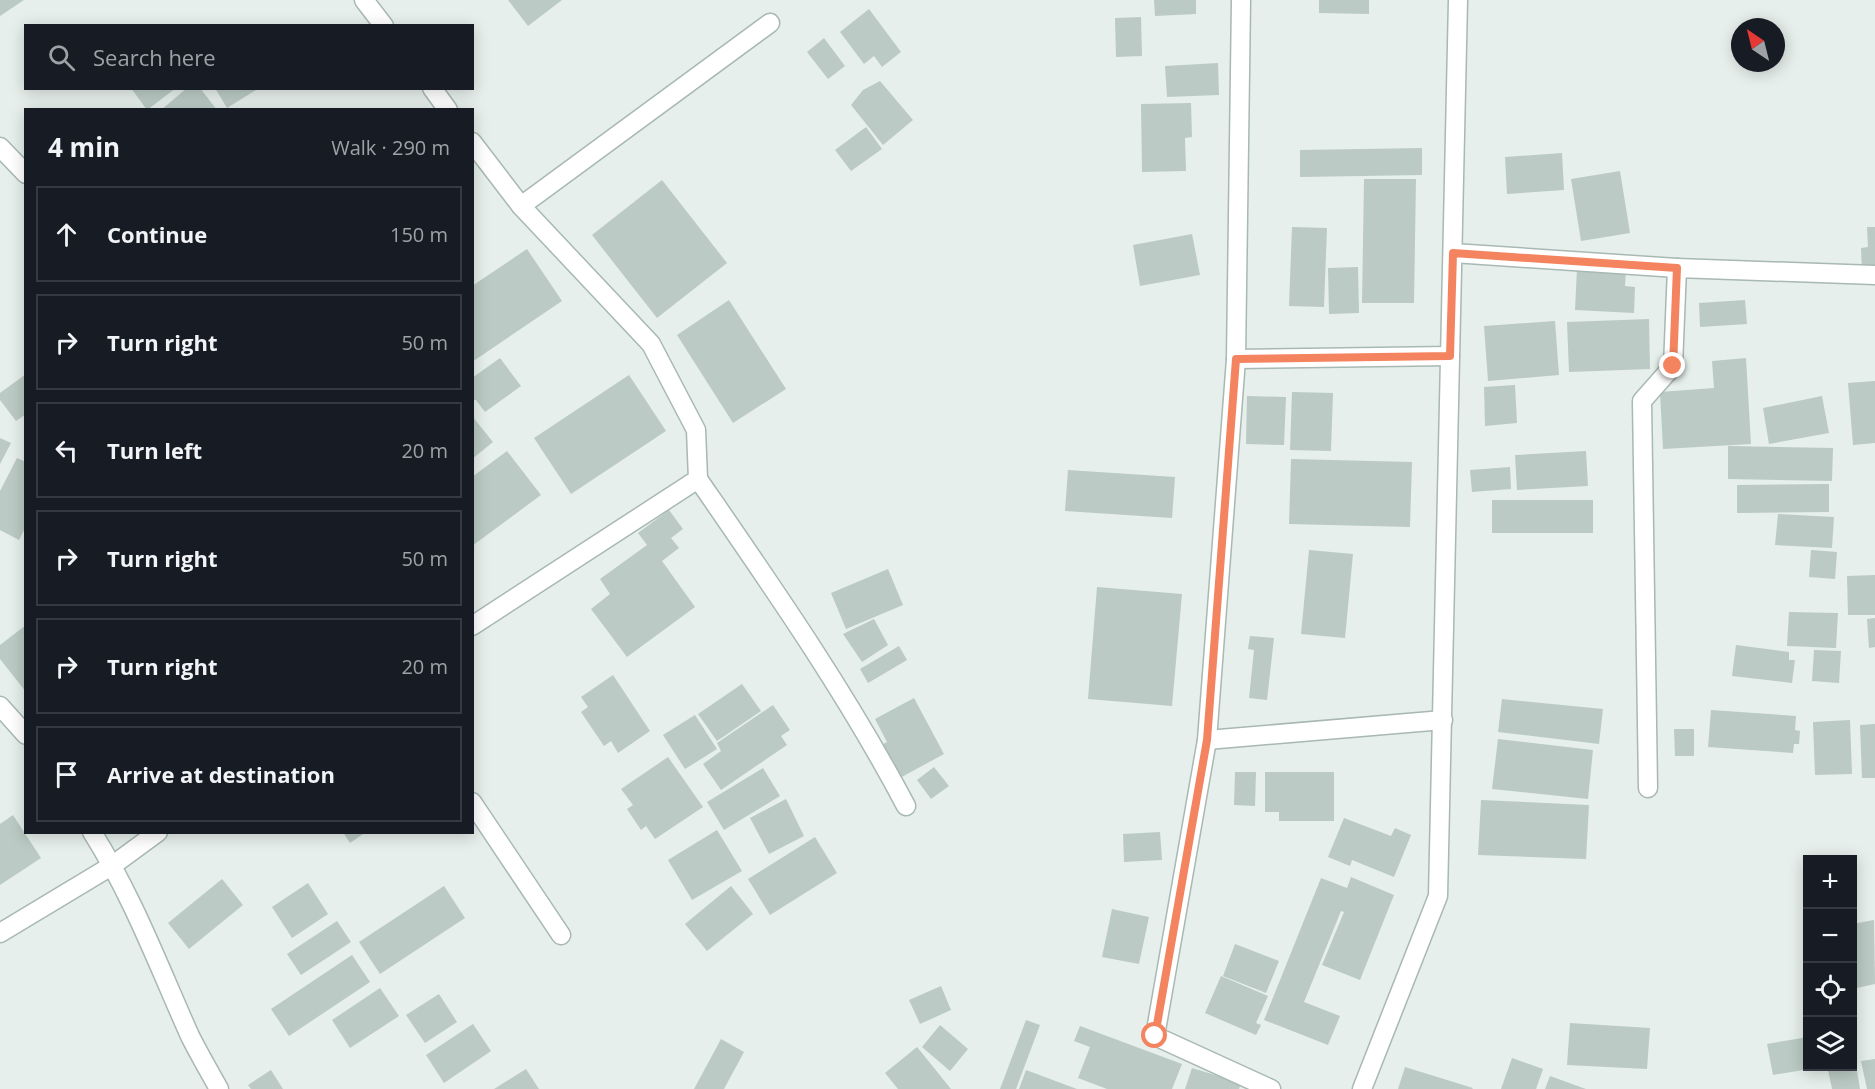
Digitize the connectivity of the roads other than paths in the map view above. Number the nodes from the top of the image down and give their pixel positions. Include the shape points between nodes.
1 (364, 0) edge
2 (1241, 0) edge
3 (1458, 0) edge
4 (770, 23) dead end
5 (382, 24) edge
6 (433, 90) edge
7 (447, 108) edge
8 (474, 145) edge
9 (0, 147) edge
10 (24, 172) edge
11 (521, 206) junction
12 (1453, 253) junction
13 (1677, 268) junction
14 (1875, 275) edge
15 (1450, 356) junction
16 (1236, 359) junction
17 (698, 478) junction
18 (474, 625) edge
19 (0, 706) edge
20 (1443, 720) junction
21 (24, 733) edge
22 (1207, 740) junction
23 (1648, 788) dead end
24 (474, 805) edge
25 (906, 806) dead end
26 (93, 834) edge
27 (155, 834) edge
28 (113, 865) junction
29 (0, 933) edge
30 (561, 935) dead end
31 (219, 1089) edge
32 (1270, 1089) edge
33 (1362, 1089) edge

1 - 5 street
2 - 16 street
3 - 12 street
4 - 11 street
6 - 7 street
8 - 11 street
9 - 10 street
11 - 17 street via 651,344 696,430
12 - 13 street
12 - 15 street
13 - 14 street
13 - 23 street via 1673,366 1642,401
15 - 16 street
15 - 20 street
16 - 22 street
17 - 18 street
17 - 25 street via 786,607 880,757
19 - 21 street
20 - 22 street
20 - 33 street via 1438,896
22 - 32 street via 1155,1036
24 - 30 street
26 - 28 street
27 - 28 street
28 - 29 street
28 - 31 street via 191,1038

